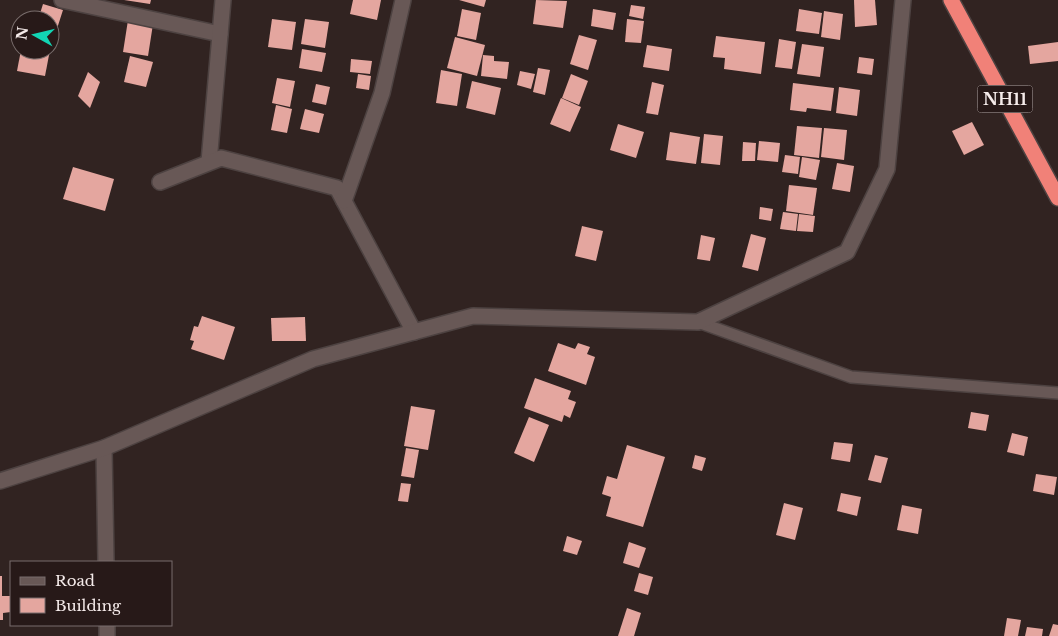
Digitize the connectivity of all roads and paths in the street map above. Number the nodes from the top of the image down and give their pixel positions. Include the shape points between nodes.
1 (62, 0) edge
2 (222, 0) edge
3 (403, 0) edge
4 (903, 0) edge
5 (952, 0) edge
6 (220, 34) junction
7 (209, 162) junction
8 (160, 182) dead end
9 (1058, 198) edge
10 (344, 201) junction
11 (698, 322) junction
12 (414, 332) junction
13 (1058, 393) edge
14 (104, 448) junction
15 (0, 481) edge
16 (106, 561) edge

1 - 6 main road
2 - 6 main road
3 - 10 main road via 382,93
4 - 11 main road via 887,169 848,252
5 - 9 highway, NH11
6 - 7 main road
7 - 8 main road
7 - 10 main road via 220,158 337,188
10 - 12 main road
11 - 12 main road via 473,316
11 - 13 lane via 851,378
12 - 14 main road via 313,359
14 - 15 main road
14 - 16 main road

